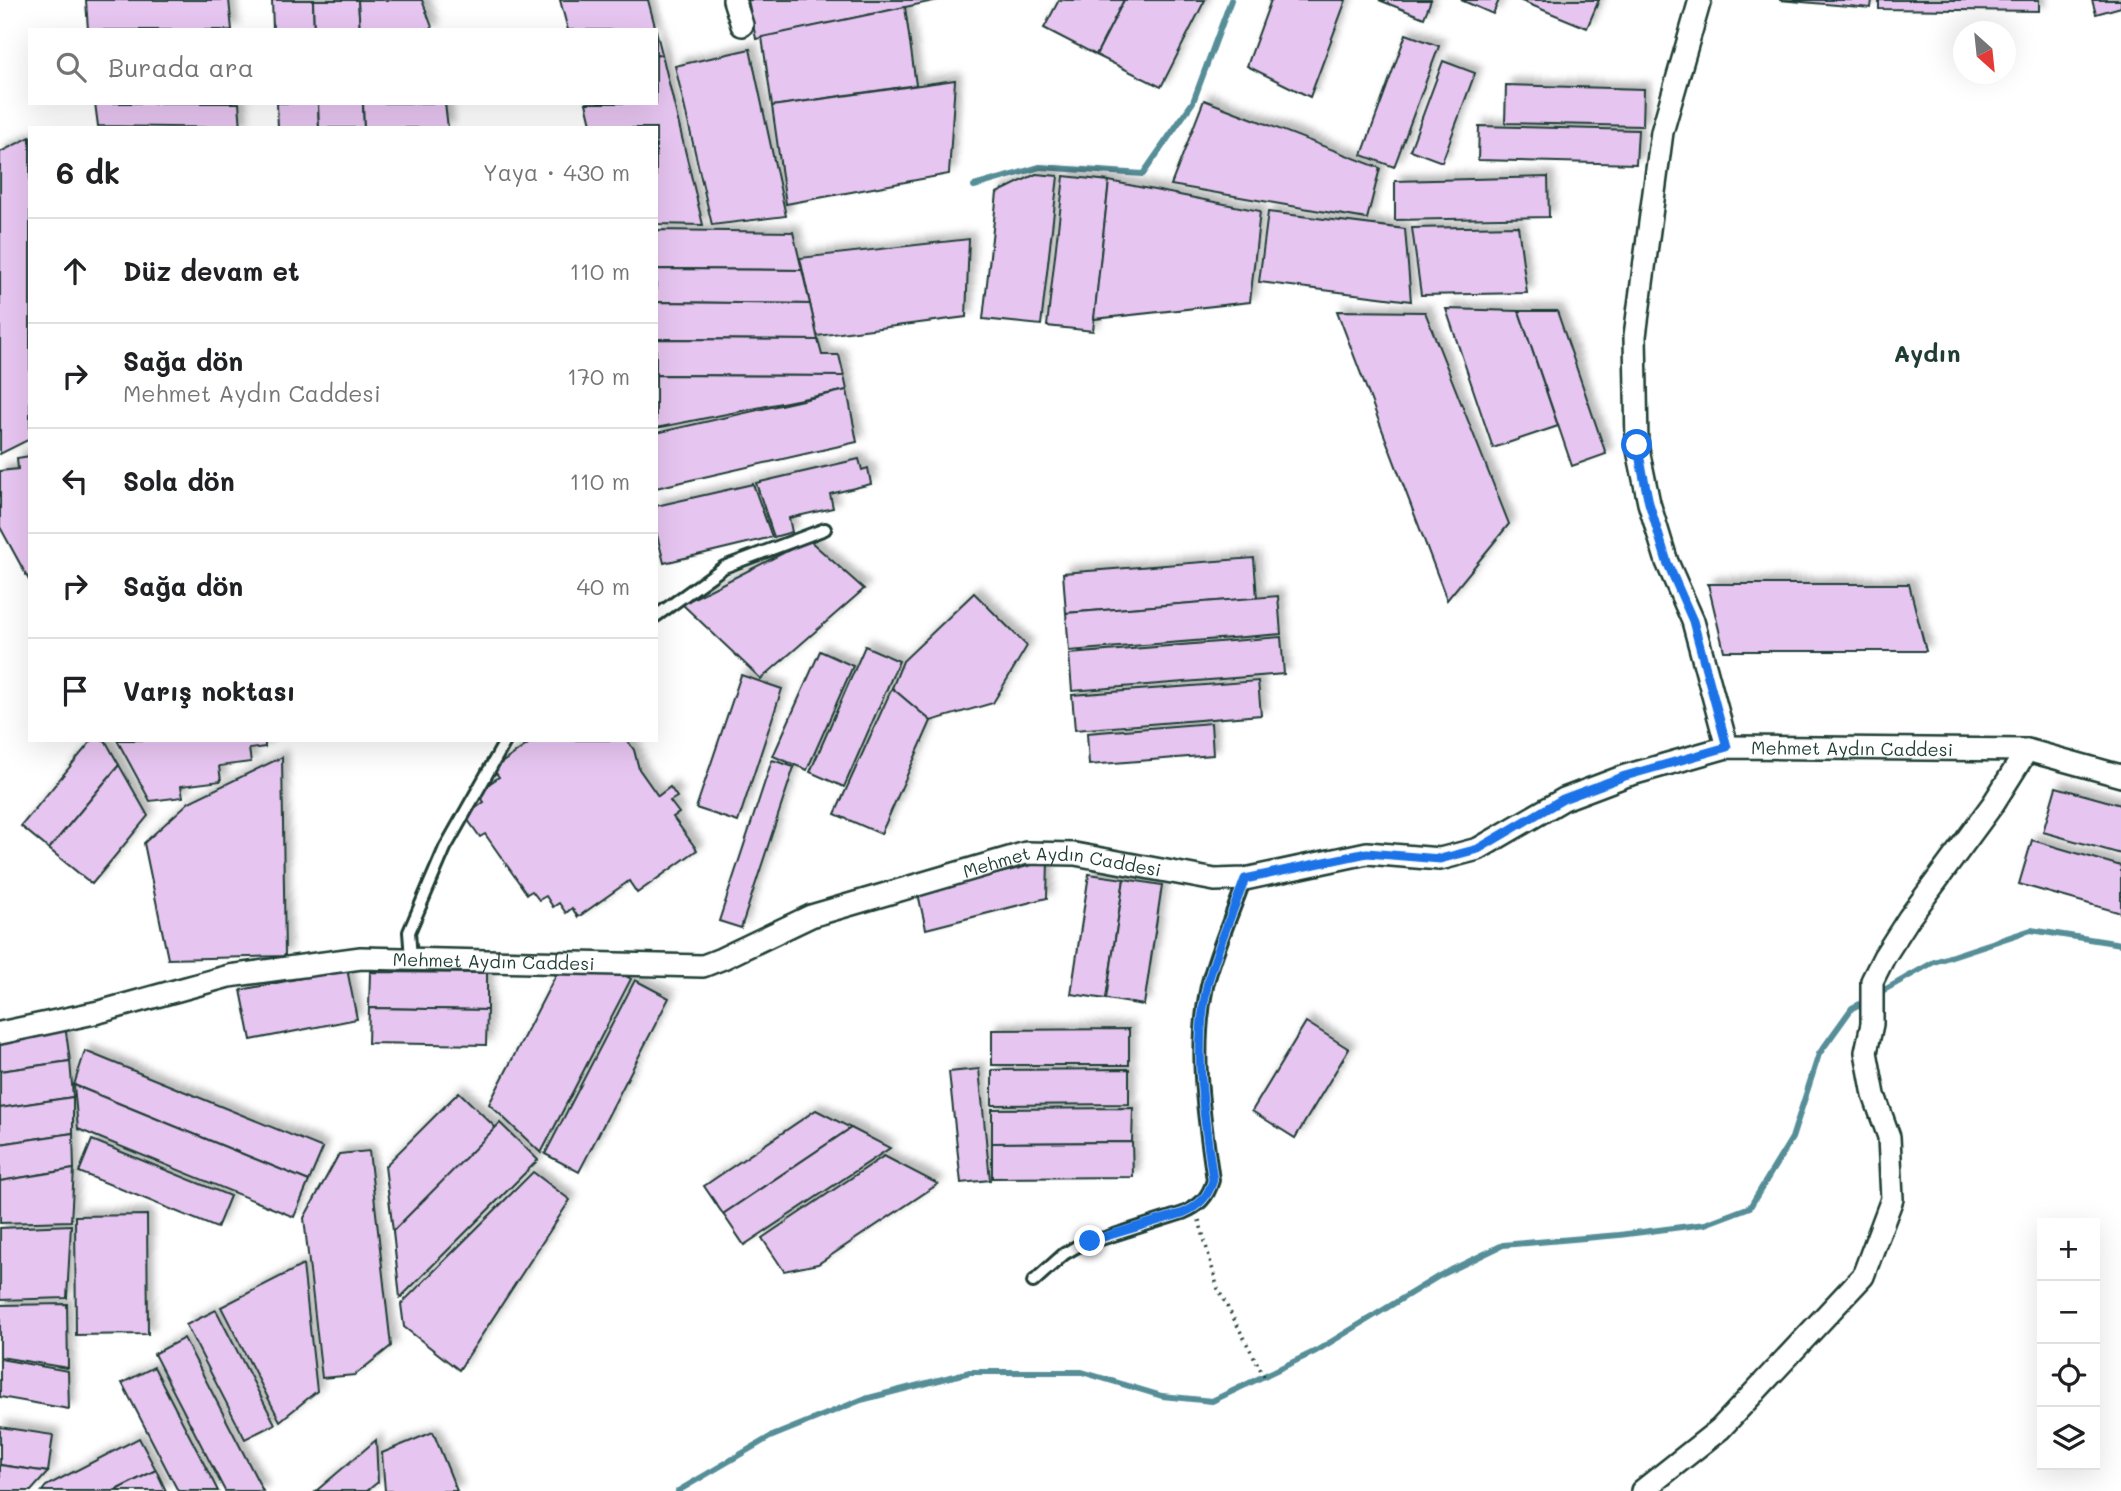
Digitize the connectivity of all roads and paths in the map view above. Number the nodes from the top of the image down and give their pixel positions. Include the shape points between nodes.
1 (734, 0) edge
2 (1700, 0) edge
3 (742, 25) dead end
4 (825, 529) dead end
5 (658, 615) edge
6 (505, 742) edge
7 (1727, 747) junction
8 (2027, 750) junction
9 (2121, 776) edge
10 (1245, 879) junction
11 (411, 958) junction
12 (0, 1032) edge
13 (1196, 1208) junction
14 (1033, 1282) dead end
15 (1264, 1376) dead end
16 (1642, 1491) edge

1 - 3 street
2 - 7 street via 1662,132 1635,336 1637,445 1649,503 1667,562 1693,621
4 - 5 lane via 724,567
6 - 11 lane via 445,848 409,932
7 - 8 street, Mehmet Aydın Caddesi
7 - 10 street, Mehmet Aydın Caddesi via 1563,799 1478,849 1440,859 1367,853
8 - 9 street, Mehmet Aydın Caddesi
8 - 16 street via 1909,918 1871,981 1872,1024 1866,1052 1874,1095 1889,1137 1892,1199 1863,1276 1720,1429
10 - 11 street, Mehmet Aydın Caddesi via 1214,880 1075,854 1026,853 811,916 703,966
10 - 13 lane via 1217,952 1201,1025 1201,1096 1213,1180
11 - 12 street, Mehmet Aydın Caddesi via 361,958 229,976 99,1012
13 - 14 lane via 1076,1247
13 - 15 path via 1219,1289

